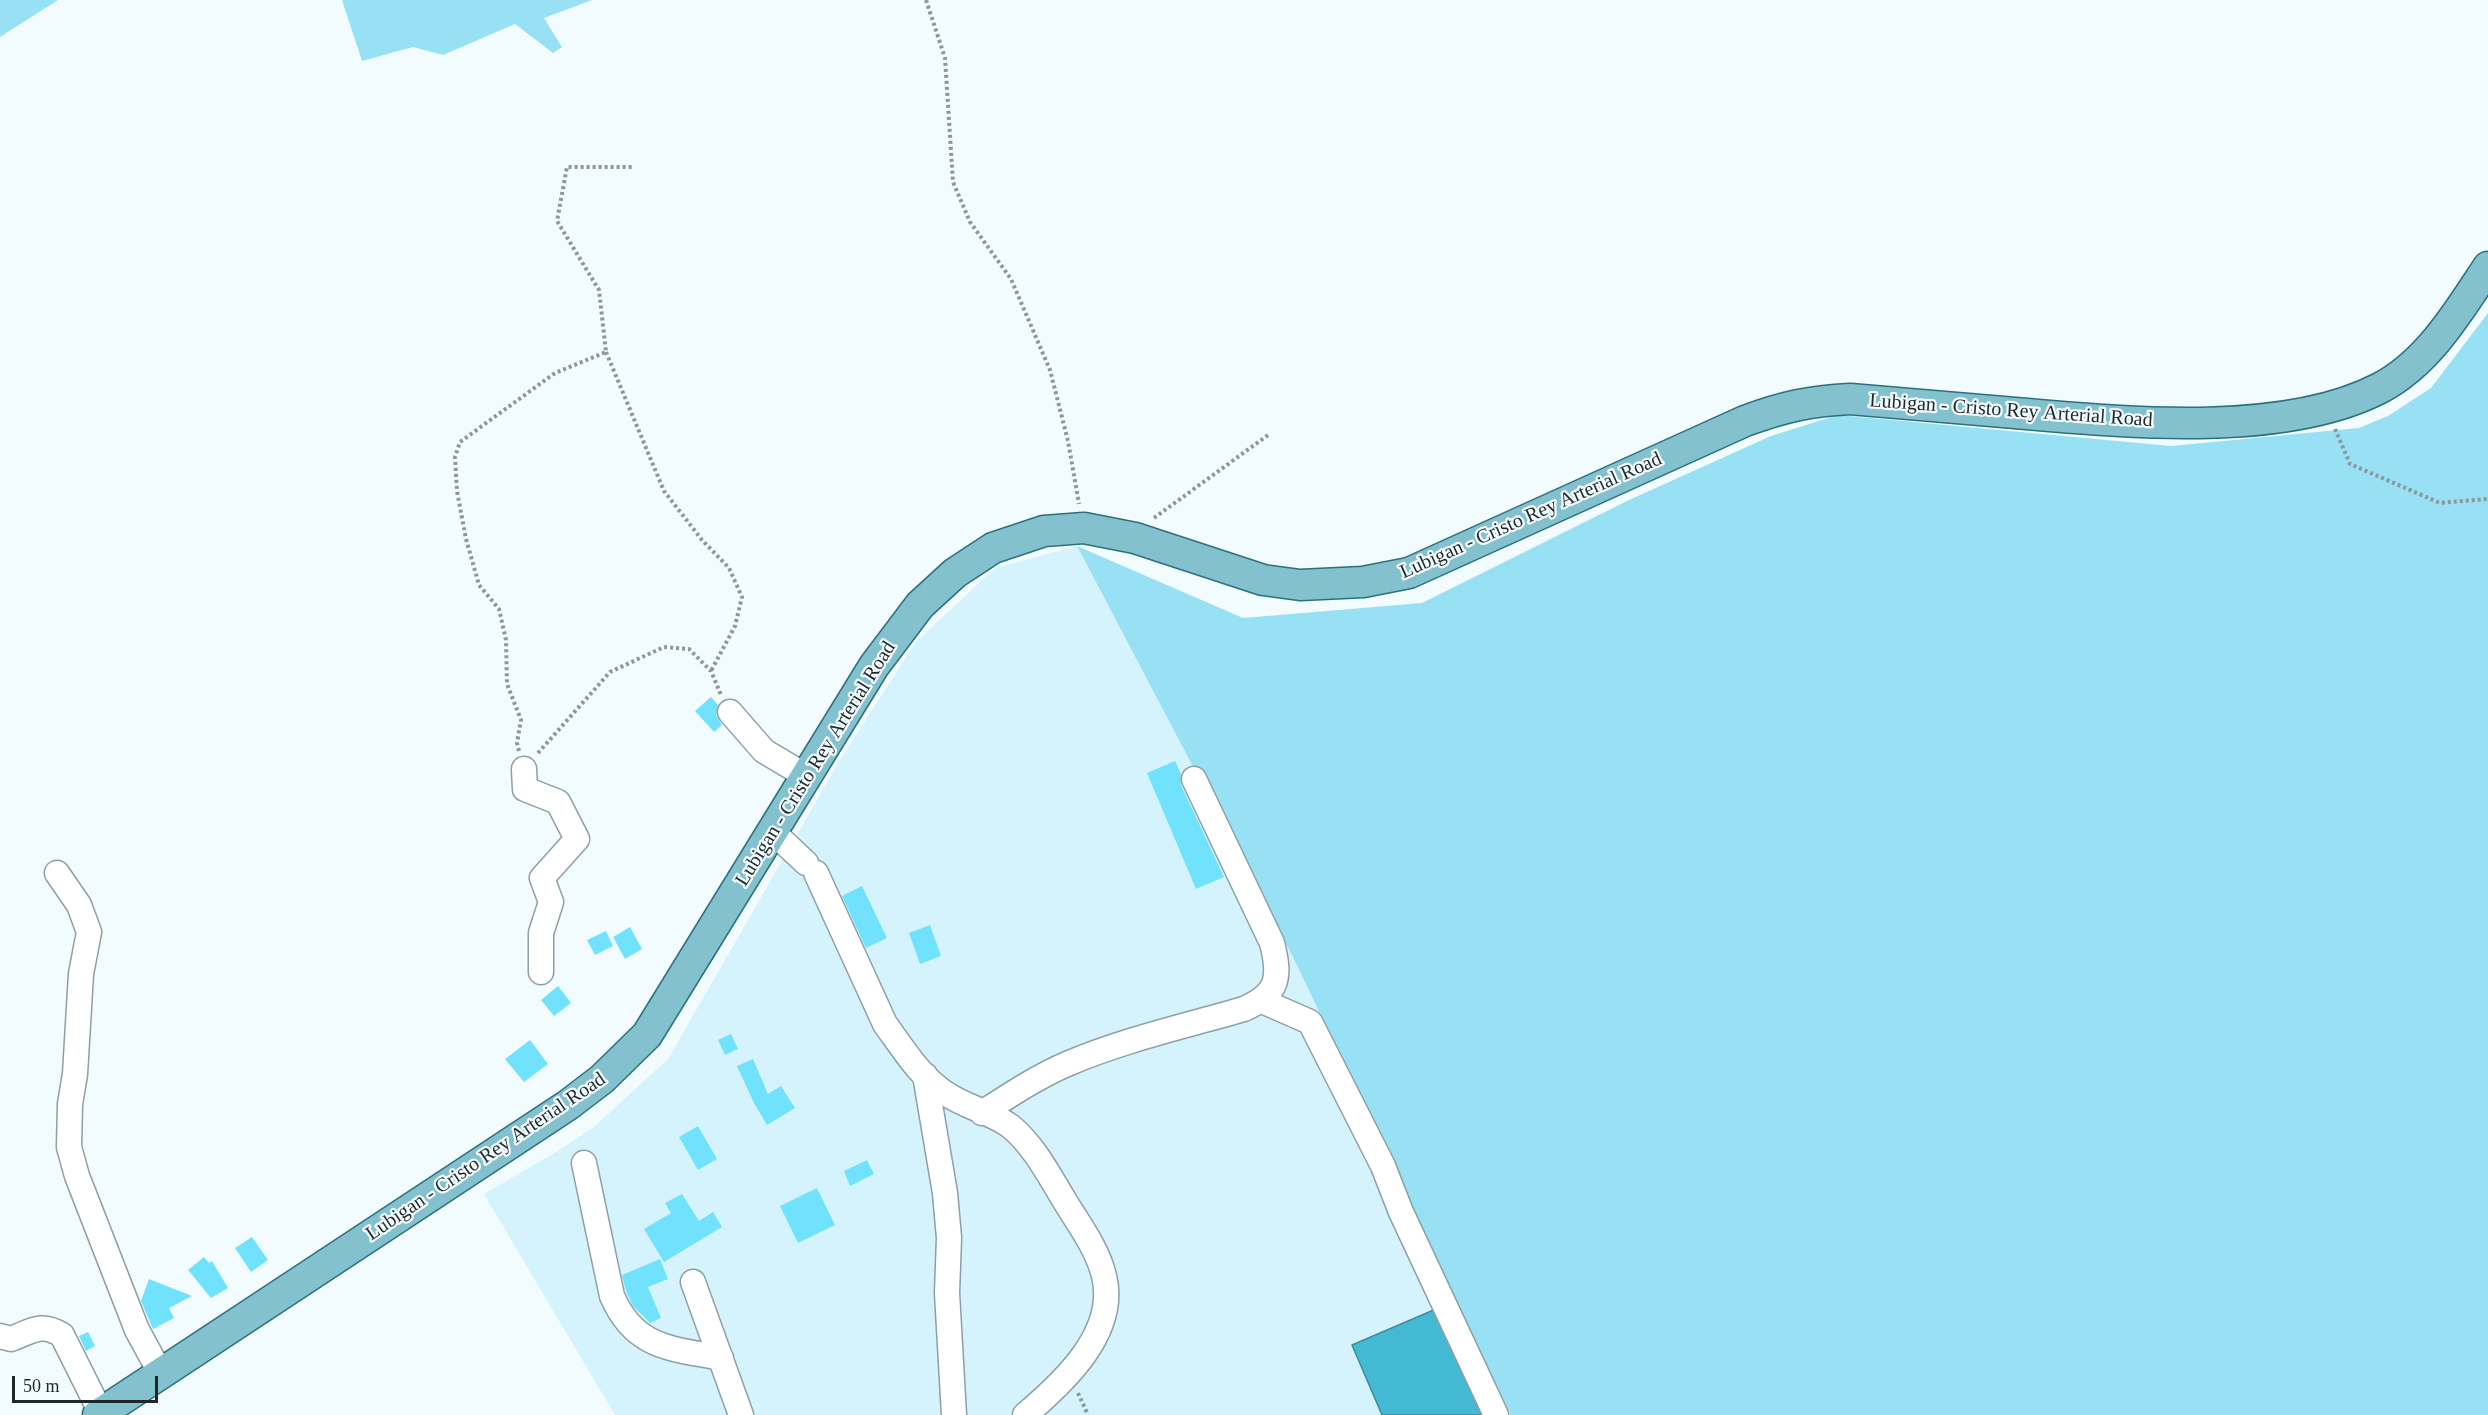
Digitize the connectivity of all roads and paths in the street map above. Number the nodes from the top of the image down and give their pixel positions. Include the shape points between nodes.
1 (926, 0) edge
2 (632, 168) dead end
3 (2488, 267) edge
4 (606, 352) junction
5 (2326, 409) junction
6 (1268, 435) dead end
7 (2488, 499) edge
8 (1084, 528) junction
9 (1125, 536) junction
10 (711, 671) junction
11 (730, 712) joint
12 (524, 769) junction
13 (806, 776) junction
14 (1194, 779) dead end
15 (773, 832) junction
16 (57, 873) dead end
17 (541, 972) dead end
18 (1262, 1001) junction
19 (925, 1075) junction
20 (982, 1113) junction
21 (584, 1163) dead end
22 (693, 1282) dead end
23 (0, 1335) edge
24 (721, 1358) junction
25 (161, 1374) junction
26 (100, 1414) edge
27 (741, 1415) edge
28 (954, 1415) edge
29 (1025, 1415) edge
30 (1496, 1415) edge

1 - 8 path via 945,58 953,182 970,222 1011,279 1050,370
2 - 4 path via 567,167 557,221 598,290
3 - 5 main road, Lubigan - Cristo Rey Arterial Road via 2451,322 2412,366 2380,388
4 - 10 path via 664,491 729,568 742,597 735,626
4 - 12 path via 555,373 460,442 455,457 466,539 479,585 499,609 506,640 507,684 521,720 518,743
5 - 7 path via 2350,464 2440,503
5 - 9 main road, Lubigan - Cristo Rey Arterial Road via 2221,422 2162,423 1850,399 1795,405 1745,421 1409,573 1363,582 1300,585 1263,580
6 - 9 path
8 - 9 main road, Lubigan - Cristo Rey Arterial Road
8 - 13 main road, Lubigan - Cristo Rey Arterial Road via 1044,531 993,548 955,573 920,605 874,666
10 - 11 path
10 - 12 path via 689,650 664,647 610,672
11 - 13 street via 764,751
12 - 17 street via 525,789 558,802 577,839 542,878 551,902 541,933
13 - 15 main road, Lubigan - Cristo Rey Arterial Road
14 - 18 street via 1272,943 1277,960 1276,979
15 - 19 street via 811,868 885,1024
15 - 25 main road, Lubigan - Cristo Rey Arterial Road via 647,1035 617,1066 567,1105
16 - 25 street via 79,905 89,932 81,974 69,1147 137,1330
18 - 20 street via 1068,1064
18 - 30 street via 1310,1022 1383,1166
19 - 20 street via 943,1093
19 - 28 street via 949,1238 947,1293
20 - 29 street via 1009,1125 1033,1152 1094,1249 1108,1295 1092,1341 1054,1390
21 - 24 street via 619,1313 645,1339 659,1346
22 - 24 street
23 - 26 street via 11,1339 41,1327 62,1335
24 - 27 street
25 - 26 main road, Lubigan - Cristo Rey Arterial Road

